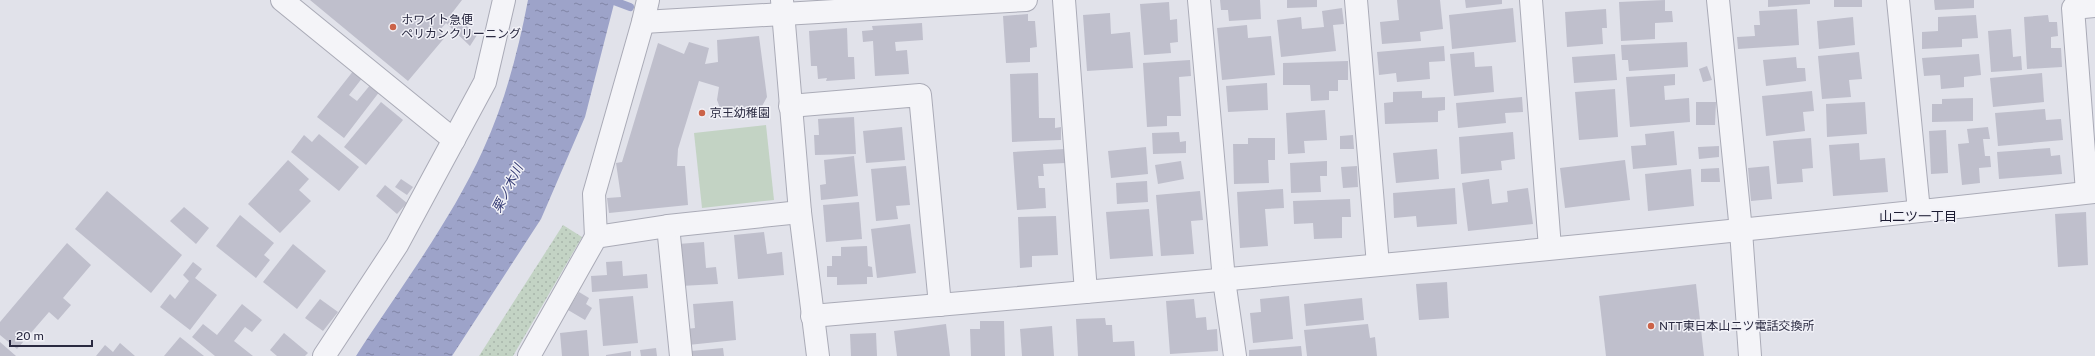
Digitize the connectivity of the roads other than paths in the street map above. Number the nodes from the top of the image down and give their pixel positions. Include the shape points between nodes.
1 (282, 0) edge
2 (504, 0) edge
3 (648, 0) edge
4 (1026, 0) edge
5 (1064, 0) edge
6 (1200, 0) edge
7 (1356, 0) edge
8 (1531, 0) edge
9 (1718, 0) edge
10 (1898, 0) edge
11 (2095, 6) edge
12 (782, 7) edge
13 (643, 22) junction
14 (790, 106) junction
15 (454, 140) junction
16 (2091, 192) edge
17 (1919, 211) junction
18 (800, 212) junction
19 (668, 226) junction
20 (1741, 231) junction
21 (596, 237) junction
22 (1550, 248) junction
23 (1378, 265) junction
24 (1224, 280) junction
25 (1086, 292) junction
26 (940, 305) junction
27 (812, 316) junction
28 (324, 356) edge
29 (529, 356) edge
30 (681, 356) edge
31 (818, 356) edge
32 (1235, 356) edge
33 (1750, 356) edge

1 - 15 street
2 - 15 street via 485,82
3 - 13 street
4 - 12 street
5 - 25 street
6 - 24 street
7 - 23 street
8 - 22 street
9 - 20 street
10 - 17 street
11 - 16 street via 2074,8
12 - 13 street
12 - 14 street
13 - 21 street via 594,194
14 - 18 street
14 - 26 street via 920,95
15 - 28 street via 397,245
16 - 17 street
17 - 20 street
18 - 19 street
18 - 27 street
19 - 21 street
19 - 30 street
20 - 22 street
20 - 33 street
21 - 29 street
22 - 23 street
23 - 24 street
24 - 25 street
24 - 32 street
25 - 26 street
26 - 27 street
27 - 31 street

